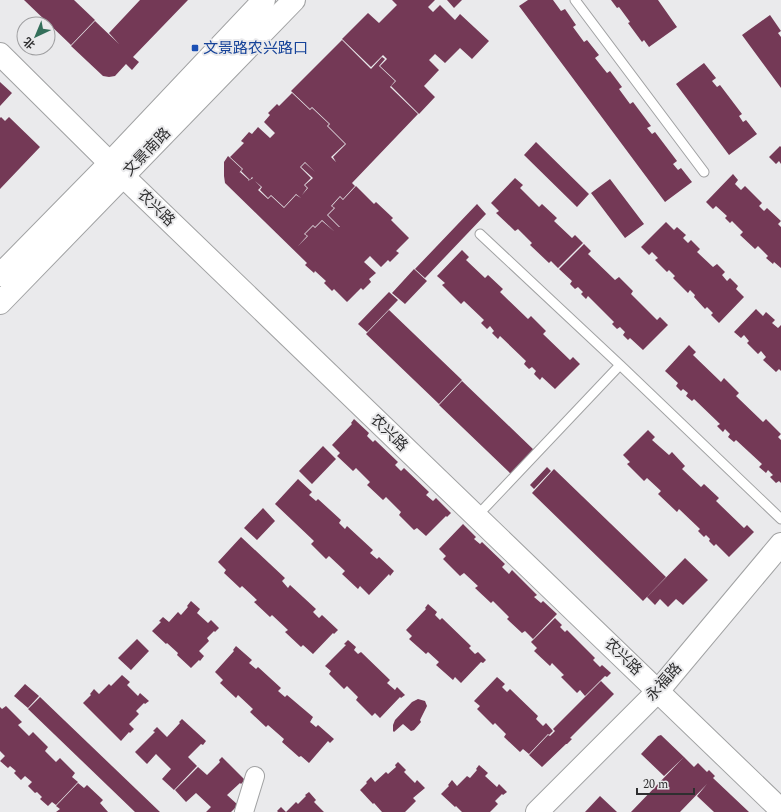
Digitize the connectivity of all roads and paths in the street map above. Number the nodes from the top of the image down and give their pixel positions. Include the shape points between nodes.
1 (264, 0) edge
2 (294, 0) edge
3 (575, 0) edge
4 (0, 54) edge
5 (117, 170) junction
6 (704, 172) dead end
7 (480, 234) dead end
8 (0, 275) edge
9 (0, 304) edge
10 (620, 365) junction
11 (476, 517) junction
12 (781, 519) edge
13 (781, 544) edge
14 (658, 691) junction
15 (255, 776) dead end
16 (781, 810) edge
17 (244, 812) edge
18 (537, 812) edge

1 - 5 street, 文景南路
2 - 5 street, 文景南路
3 - 6 lane
4 - 5 street, 农兴路
5 - 8 street, 文景南路
5 - 9 street, 文景南路
5 - 11 street, 农兴路
7 - 10 lane
10 - 11 lane
10 - 12 lane
11 - 14 street, 农兴路
13 - 14 street, 永福路
14 - 16 street, 农兴路
14 - 18 street, 永福路
15 - 17 street

